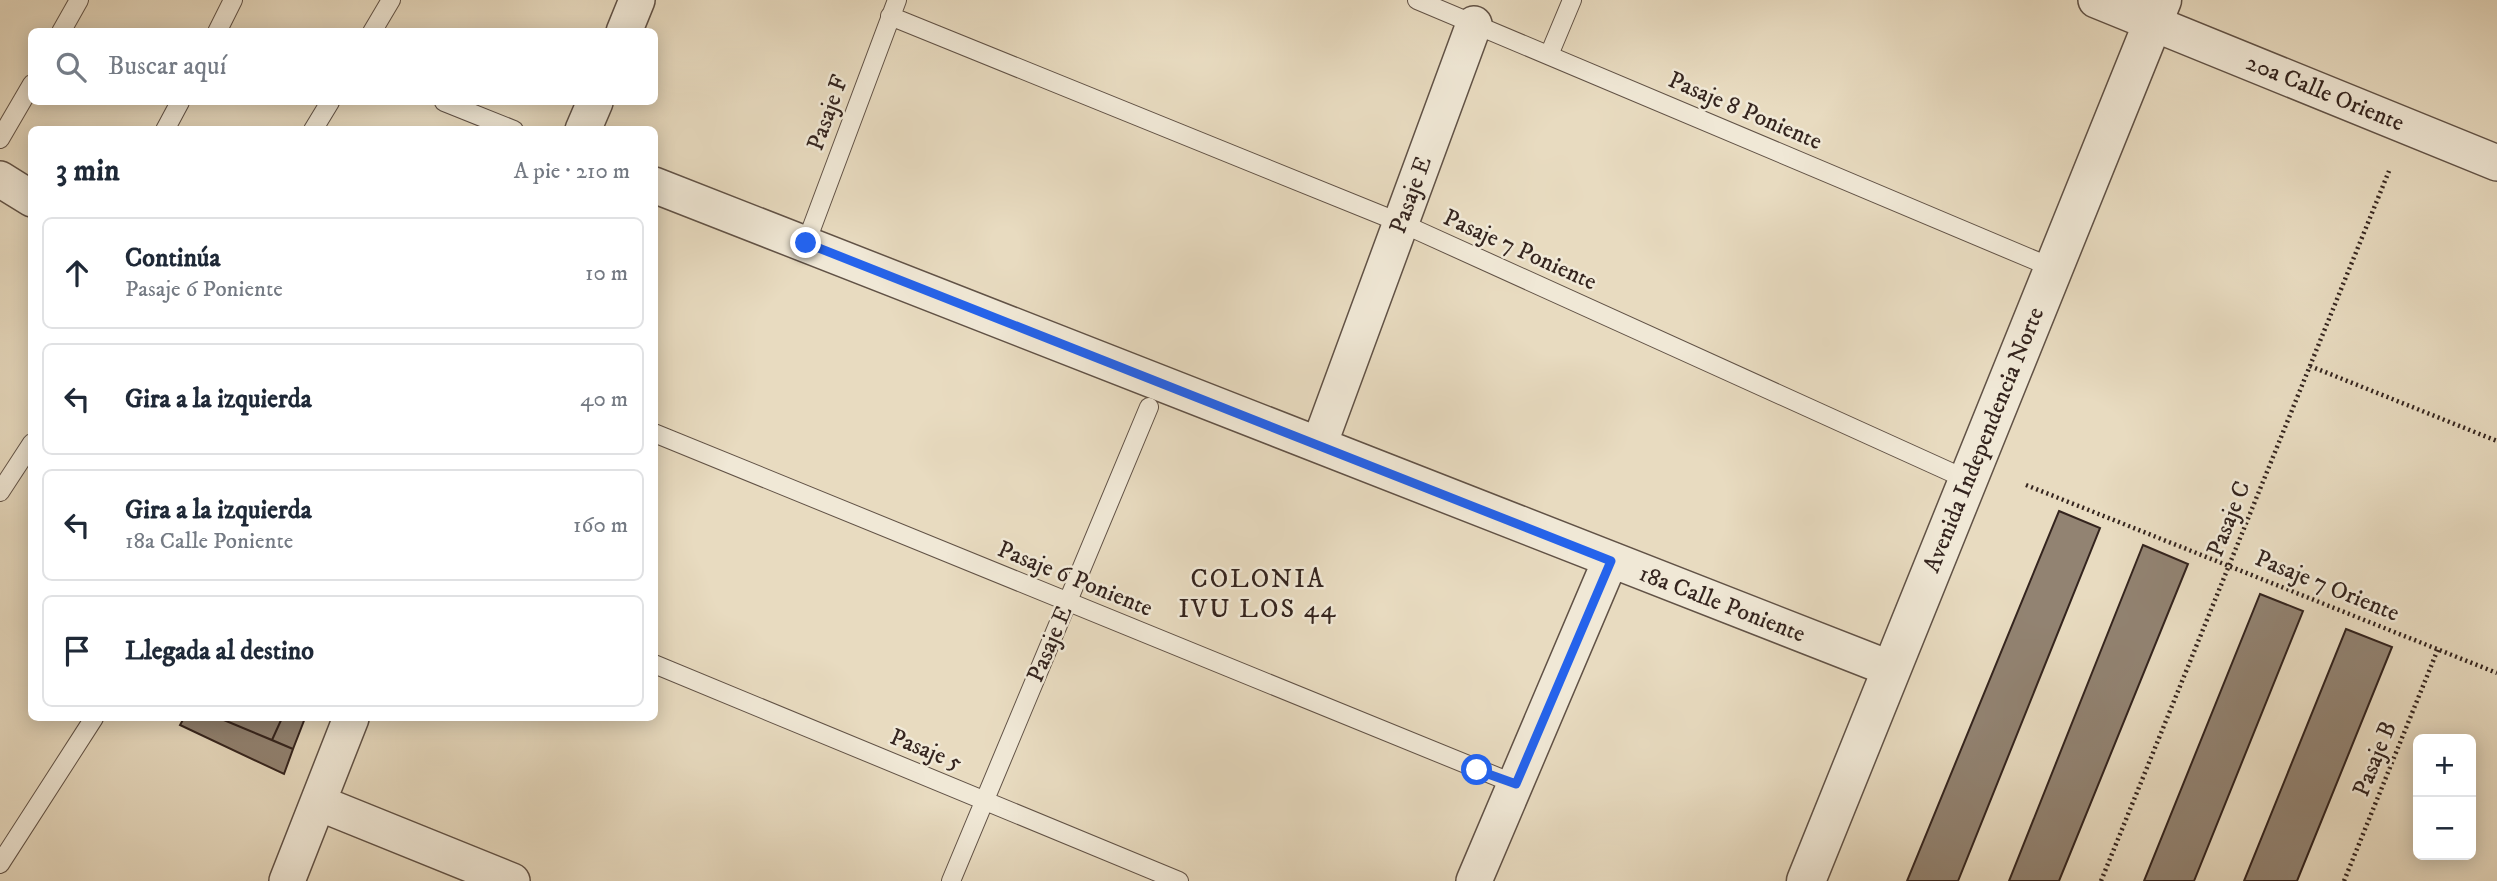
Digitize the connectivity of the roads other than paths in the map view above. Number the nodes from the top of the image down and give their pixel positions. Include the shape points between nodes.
1 (79, 0) edge
2 (233, 0) edge
3 (391, 0) edge
4 (637, 0) edge
5 (1417, 0) edge
6 (1572, 0) edge
7 (2096, 0) edge
8 (893, 8) edge
9 (2157, 11) edge
10 (1474, 24) junction
11 (63, 28) edge
12 (218, 28) edge
13 (374, 28) edge
14 (626, 28) edge
15 (1549, 55) junction
16 (28, 90) edge
17 (178, 105) edge
18 (328, 105) edge
19 (452, 105) edge
20 (594, 105) edge
21 (167, 126) edge
22 (315, 126) edge
23 (504, 126) edge
24 (585, 126) edge
25 (0, 139) edge
26 (2497, 163) edge
27 (0, 179) edge
28 (658, 187) edge
29 (28, 196) edge
30 (1401, 223) junction
31 (806, 243) junction
32 (2053, 268) junction
33 (1149, 407) dead end
34 (658, 435) edge
35 (1320, 445) junction
36 (28, 449) edge
37 (1968, 480) junction
38 (0, 492) edge
39 (1611, 561) junction
40 (1067, 602) junction
41 (658, 666) edge
42 (1891, 669) junction
43 (92, 721) edge
44 (350, 721) edge
45 (1516, 784) junction
46 (984, 801) junction
47 (319, 803) junction
48 (0, 864) edge
49 (288, 881) edge
50 (512, 881) edge
51 (951, 881) edge
52 (1179, 881) edge
53 (1474, 881) edge
54 (1806, 881) edge

1 - 11 lane
2 - 12 lane
3 - 13 lane
4 - 14 street
5 - 10 lane, Pasaje 8 Poniente
6 - 15 lane
7 - 9 street, 20a Calle Oriente
8 - 30 lane, Pasaje 7 Poniente
8 - 31 lane, Pasaje F
9 - 26 street, 20a Calle Oriente
9 - 32 street, Avenida Independencia Norte
10 - 15 lane, Pasaje 8 Poniente
10 - 30 street, Pasaje E
15 - 32 lane, Pasaje 8 Poniente
16 - 25 lane
17 - 21 lane
18 - 22 lane
19 - 23 lane
20 - 24 street
27 - 29 street
28 - 31 street, 18a Calle Poniente
30 - 35 street, Pasaje E
30 - 37 lane, Pasaje 7 Poniente
31 - 35 street, 18a Calle Poniente
32 - 37 street, Avenida Independencia Norte
33 - 40 lane, Pasaje E
34 - 40 lane, Pasaje 6 Poniente
35 - 39 street, 18a Calle Poniente
36 - 38 lane
37 - 42 street, Avenida Independencia Norte
39 - 42 street, 18a Calle Poniente
39 - 45 street
40 - 45 lane, Pasaje 6 Poniente
40 - 46 lane, Pasaje E
41 - 46 lane, Pasaje 5
42 - 54 street, Avenida Independencia Norte
43 - 48 lane
44 - 47 street
45 - 53 street
46 - 51 lane, Pasaje E
46 - 52 lane, Pasaje 5
47 - 49 street
47 - 50 street

